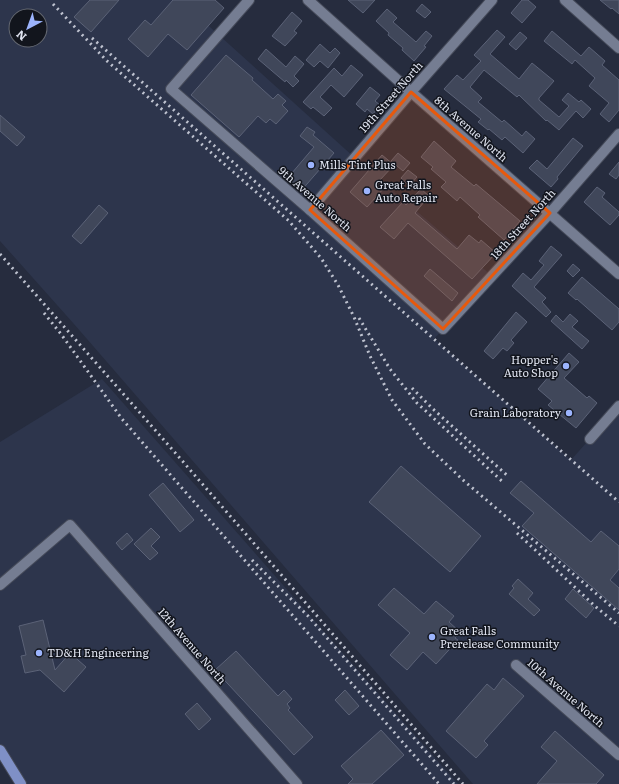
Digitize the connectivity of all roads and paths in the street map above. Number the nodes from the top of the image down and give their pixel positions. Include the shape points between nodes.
1 (249, 0) edge
2 (308, 0) edge
3 (492, 0) edge
4 (565, 0) edge
5 (619, 48) edge
6 (410, 92) junction
7 (619, 134) edge
8 (310, 210) junction
9 (550, 213) junction
10 (619, 274) edge
11 (443, 329) joint
12 (619, 406) edge
13 (590, 439) dead end
14 (0, 585) edge
15 (516, 665) dead end
16 (0, 750) edge
17 (619, 755) edge
18 (21, 784) edge
19 (297, 784) edge

1 - 8 street, 9th Avenue North via 171,89
2 - 6 street, 8th Avenue North
3 - 6 street, 19th Street North
4 - 5 street
6 - 8 street, 19th Street North
6 - 9 street, 8th Avenue North
7 - 9 street, 18th Street North
8 - 11 street, 9th Avenue North
9 - 10 street, 8th Avenue North
9 - 11 street, 18th Street North
12 - 13 street
14 - 19 street, 12th Avenue North via 70,524
15 - 17 street, 10th Avenue North
16 - 18 main road

